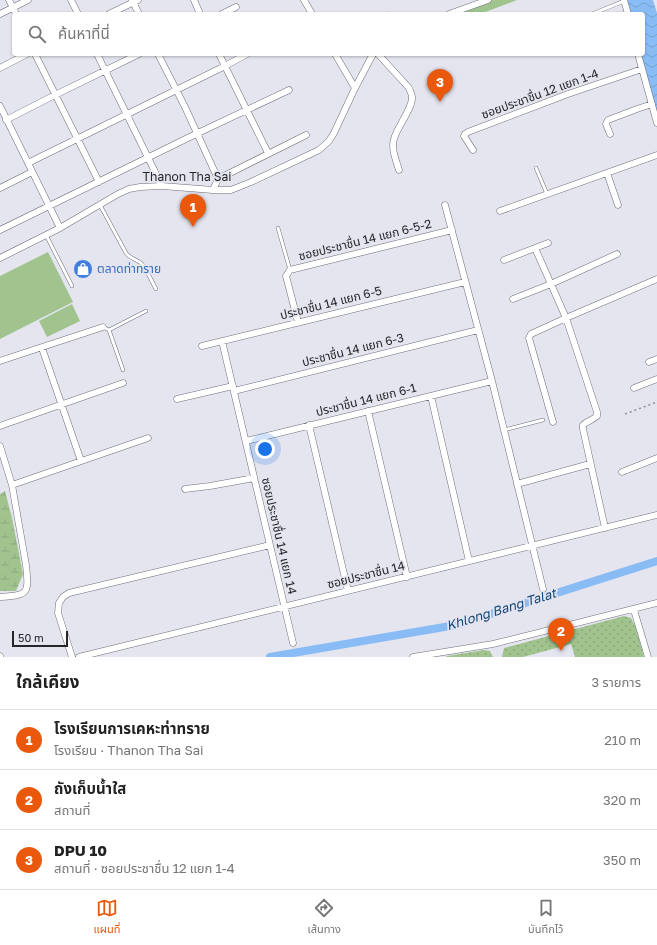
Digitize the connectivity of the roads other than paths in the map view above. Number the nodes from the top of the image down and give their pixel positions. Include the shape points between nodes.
1 (9, 0) edge
2 (28, 0) edge
3 (71, 0) edge
4 (194, 0) edge
5 (304, 0) edge
6 (488, 0) edge
7 (135, 1) edge
8 (624, 1) edge
9 (13, 7) junction
10 (236, 7) dead end
11 (15, 12) edge
12 (77, 12) edge
13 (113, 12) edge
14 (138, 12) edge
15 (199, 12) edge
16 (226, 12) edge
17 (311, 12) edge
18 (455, 12) edge
19 (597, 12) edge
20 (627, 12) edge
21 (0, 14) edge
22 (23, 56) edge
23 (37, 56) edge
24 (98, 56) edge
25 (135, 56) edge
26 (159, 56) edge
27 (220, 56) edge
28 (243, 56) edge
29 (336, 56) edge
30 (373, 56) edge
31 (380, 56) edge
32 (639, 56) edge
33 (225, 66) junction
34 (0, 68) edge
35 (642, 68) junction
36 (105, 70) junction
37 (355, 88) junction
38 (176, 89) junction
39 (288, 90) dead end
40 (55, 95) junction
41 (652, 104) junction
42 (0, 107) edge
43 (246, 110) junction
44 (127, 114) junction
45 (6, 120) junction
46 (657, 123) edge
47 (198, 133) junction
48 (306, 134) dead end
49 (610, 134) dead end
50 (77, 139) junction
51 (473, 150) dead end
52 (268, 153) junction
53 (657, 155) edge
54 (148, 158) junction
55 (28, 163) junction
56 (536, 168) dead end
57 (399, 170) dead end
58 (32, 172) junction
59 (607, 173) junction
60 (218, 179) junction
61 (99, 182) junction
62 (162, 186) junction
63 (0, 188) edge
64 (213, 190) junction
65 (547, 194) junction
66 (100, 204) junction
67 (445, 205) dead end
68 (618, 205) dead end
69 (49, 206) junction
70 (500, 211) dead end
71 (60, 228) junction
72 (278, 228) dead end
73 (0, 230) edge
74 (452, 230) junction
75 (46, 235) junction
76 (548, 242) dead end
77 (535, 248) junction
78 (617, 254) dead end
79 (0, 258) edge
80 (504, 260) dead end
81 (290, 270) junction
82 (657, 279) edge
83 (465, 282) junction
84 (551, 284) junction
85 (72, 286) dead end
86 (156, 289) dead end
87 (513, 299) dead end
88 (146, 311) dead end
89 (566, 318) junction
90 (298, 322) junction
91 (106, 328) junction
92 (478, 330) junction
93 (222, 341) junction
94 (202, 346) dead end
95 (42, 348) junction
96 (657, 359) edge
97 (0, 361) edge
98 (649, 362) dead end
99 (123, 370) dead end
100 (657, 380) edge
101 (492, 381) junction
102 (124, 383) dead end
103 (233, 388) junction
104 (634, 388) dead end
105 (431, 396) junction
106 (177, 399) dead end
107 (61, 404) junction
108 (368, 411) junction
109 (543, 420) dead end
110 (552, 422) dead end
111 (0, 426) edge
112 (309, 426) junction
113 (504, 430) junction
114 (148, 438) dead end
115 (246, 441) junction
116 (0, 446) edge
117 (657, 458) edge
118 (81, 461) junction
119 (590, 464) junction
120 (622, 472) dead end
121 (254, 478) junction
122 (517, 484) junction
123 (12, 485) junction
124 (185, 489) dead end
125 (657, 515) edge
126 (606, 528) junction
127 (270, 545) junction
128 (532, 546) junction
129 (469, 561) junction
130 (407, 577) junction
131 (543, 589) dead end
132 (348, 591) junction
133 (0, 597) edge
134 (657, 604) edge
135 (284, 607) junction
136 (634, 610) junction
137 (293, 643) dead end
138 (72, 657) edge
139 (79, 657) edge
140 (413, 657) edge
141 (648, 657) edge

1 - 9 street
2 - 9 street
3 - 12 street
4 - 15 street
5 - 17 street
6 - 18 street
7 - 13 street
7 - 14 street
8 - 19 lane
8 - 20 street
9 - 11 street
9 - 21 street
10 - 16 street
22 - 34 street
23 - 40 street
24 - 36 street
25 - 36 street
26 - 38 street
27 - 33 street
28 - 33 street
29 - 37 street
30 - 37 street, Thanon Tha Sai
31 - 57 street via 409,88 413,98 394,140 393,148
32 - 35 street
33 - 38 street
33 - 43 street
35 - 41 street
35 - 51 street, ซอยประชาชื่น 12 แยก 1-4 via 468,132 464,136
36 - 40 street
36 - 44 street
37 - 64 street, Thanon Tha Sai via 334,133 325,145 241,186 231,190
38 - 44 street
38 - 47 street
39 - 43 street
40 - 45 street
40 - 50 street
41 - 46 street
41 - 49 street via 608,120 606,124
42 - 45 street
43 - 47 street
43 - 52 street
44 - 50 street
44 - 54 street
45 - 55 street
47 - 54 street
47 - 60 street
48 - 52 street
50 - 55 street
50 - 61 street
52 - 60 street
53 - 59 street
54 - 61 street
54 - 62 street
55 - 58 street
56 - 65 lane
58 - 63 street
58 - 69 street
59 - 65 street
59 - 68 street
60 - 64 street
61 - 69 street
62 - 64 street, Thanon Tha Sai
62 - 66 street, Thanon Tha Sai via 129,189
65 - 70 street
66 - 71 street, Thanon Tha Sai
66 - 86 lane via 128,257 143,265
67 - 74 street
69 - 71 street
69 - 73 street
71 - 75 street, Thanon Tha Sai
72 - 81 lane
74 - 81 street, ซอยประชาชื่น 14 แยก 6-5-2
74 - 83 street
75 - 79 street, Thanon Tha Sai
75 - 85 lane
76 - 77 street
77 - 80 street
77 - 84 street
78 - 84 street
81 - 90 street, ซอยประชาชื่น 14 แยก 6-5-2 via 286,276
82 - 89 street
83 - 90 street, ประชาชื่น 14 แยก 6-5
83 - 92 street
84 - 87 street
84 - 89 street
88 - 91 lane
89 - 110 street via 531,334 529,338
89 - 119 street via 597,412 594,419 583,425
90 - 93 street, ประชาชื่น 14 แยก 6-5
91 - 95 street
91 - 99 lane
92 - 101 street
92 - 103 street, ประชาชื่น 14 แยก 6-3
93 - 94 street, ประชาชื่น 14 แยก 6-5
93 - 103 street, ซอยประชาชื่น 14 แยก 14
95 - 97 street
95 - 107 street
96 - 98 street
100 - 104 street
101 - 105 street, ประชาชื่น 14 แยก 6-1
101 - 113 street
102 - 107 street
103 - 106 street, ประชาชื่น 14 แยก 6-3
103 - 115 street, ซอยประชาชื่น 14 แยก 14
105 - 108 street, ประชาชื่น 14 แยก 6-1
105 - 129 street
107 - 111 street
107 - 118 street
108 - 112 street, ประชาชื่น 14 แยก 6-1
108 - 130 street
109 - 113 lane
112 - 115 street, ประชาชื่น 14 แยก 6-1
112 - 132 street
113 - 122 street
114 - 118 street
115 - 121 street, ซอยประชาชื่น 14 แยก 14
116 - 123 street
117 - 120 street
118 - 123 street
119 - 122 street
119 - 126 street
121 - 124 street
121 - 127 street, ซอยประชาชื่น 14 แยก 14
122 - 128 street
123 - 133 street via 26,565 27,589 17,596
125 - 126 street, ซอยประชาชื่น 14
126 - 128 street, ซอยประชาชื่น 14
127 - 135 street, ซอยประชาชื่น 14 แยก 14
127 - 138 street via 69,593 59,603 58,613
128 - 129 street, ซอยประชาชื่น 14
128 - 131 street
129 - 130 street, ซอยประชาชื่น 14
130 - 132 street, ซอยประชาชื่น 14
132 - 135 street, ซอยประชาชื่น 14
134 - 136 street
135 - 137 street, ซอยประชาชื่น 14 แยก 14
135 - 139 street, ซอยประชาชื่น 14
136 - 140 street via 493,644
136 - 141 street

